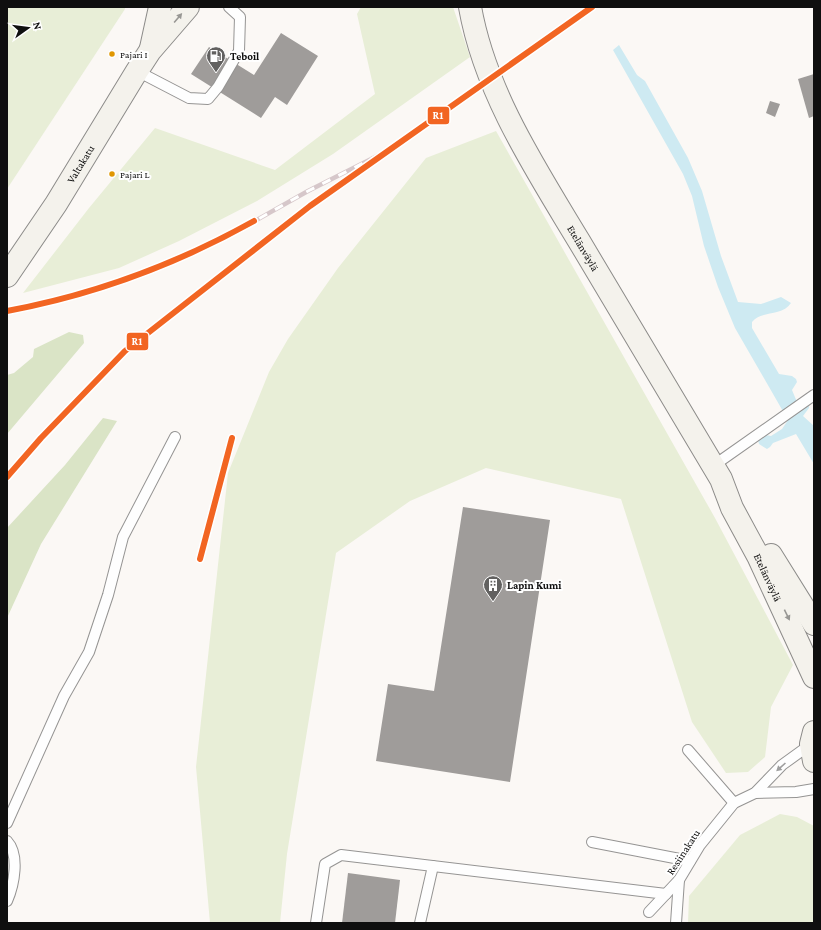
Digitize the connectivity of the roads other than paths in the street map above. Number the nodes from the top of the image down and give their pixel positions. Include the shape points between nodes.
1 (160, 7) edge
2 (188, 7) edge
3 (229, 7) edge
4 (470, 7) edge
5 (150, 51) junction
6 (136, 71) junction
7 (7, 276) edge
8 (814, 395) edge
9 (175, 437) dead end
10 (717, 472) junction
11 (814, 624) edge
12 (814, 677) edge
13 (813, 745) edge
14 (688, 750) dead end
15 (814, 789) edge
16 (755, 793) junction
17 (734, 803) junction
18 (7, 823) edge
19 (7, 841) edge
20 (592, 842) dead end
21 (690, 861) junction
22 (433, 866) junction
23 (679, 880) junction
24 (666, 894) junction
25 (7, 901) edge
26 (649, 912) dead end
27 (316, 923) edge
28 (420, 923) edge
29 (676, 923) edge

1 - 5 main road, Valtakatu
5 -> 2 main road, Valtakatu
3 - 6 lane via 240,17 239,51 208,99 189,98
4 - 10 main road, Etelänväylä via 473,26 494,88 534,167
5 - 6 main road, Valtakatu
6 - 7 main road, Valtakatu via 56,204
8 - 10 lane
9 - 18 lane via 123,537 108,595 89,652 64,696
10 - 11 main road, Etelänväylä via 743,506
10 -> 12 main road, Etelänväylä
13 -> 16 lane, Resiinakatu via 782,765
14 - 17 lane
15 - 16 lane, Resiinakatu
16 - 17 lane, Resiinakatu
17 - 21 lane, Resiinakatu
19 - 25 lane via 15,860
20 - 21 lane
21 - 23 lane, Resiinakatu
22 - 24 lane
22 - 27 lane via 341,855 325,864
22 - 28 lane
23 - 24 lane, Resiinakatu
23 - 29 lane
24 - 26 lane, Resiinakatu

